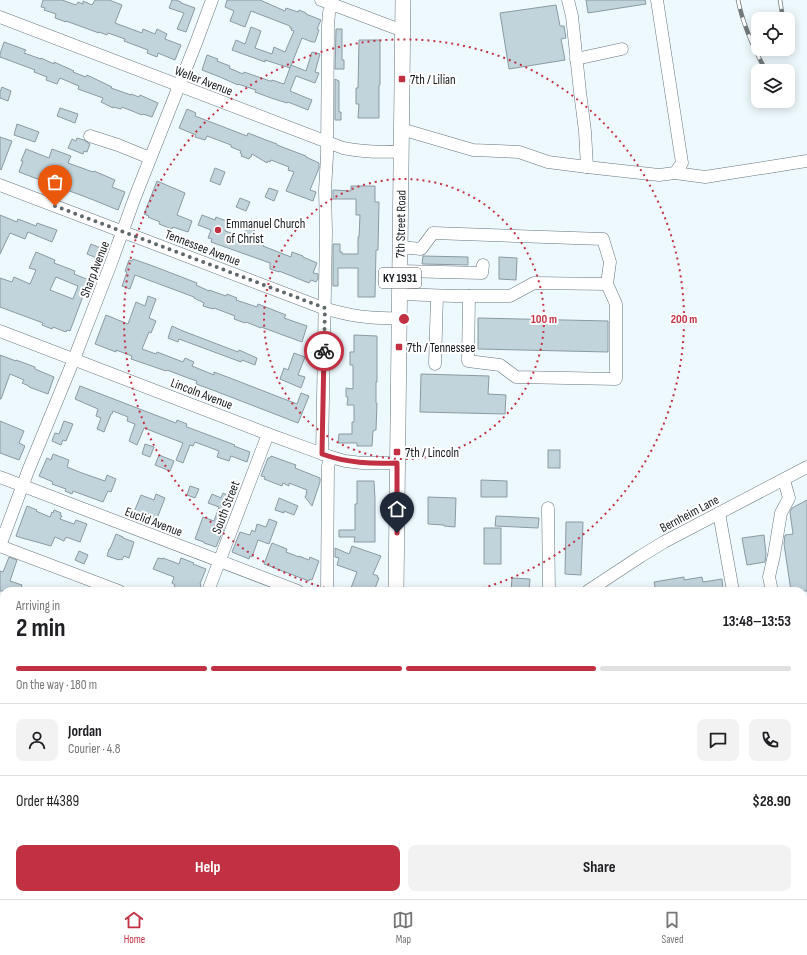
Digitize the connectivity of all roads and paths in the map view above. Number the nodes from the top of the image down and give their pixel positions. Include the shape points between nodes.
1 (212, 0) edge
2 (403, 0) edge
3 (568, 0) edge
4 (657, 0) edge
5 (327, 2) edge
6 (0, 17) edge
7 (402, 30) junction
8 (622, 49) dead end
9 (576, 58) junction
10 (179, 86) junction
11 (401, 129) junction
12 (90, 136) dead end
13 (327, 142) junction
14 (401, 151) junction
15 (150, 158) junction
16 (807, 161) edge
17 (587, 167) junction
18 (675, 173) junction
19 (0, 185) edge
20 (123, 232) junction
21 (400, 247) junction
22 (483, 265) dead end
23 (400, 271) junction
24 (607, 284) junction
25 (400, 294) junction
26 (437, 296) junction
27 (470, 296) junction
28 (325, 308) junction
29 (399, 318) junction
30 (0, 331) edge
31 (74, 359) junction
32 (435, 364) dead end
33 (268, 434) junction
34 (327, 455) junction
35 (397, 463) junction
36 (807, 468) edge
37 (0, 477) edge
38 (784, 480) junction
39 (23, 486) junction
40 (548, 508) dead end
41 (719, 513) junction
42 (0, 546) edge
43 (220, 561) junction
44 (108, 587) edge
45 (210, 587) edge
46 (288, 587) edge
47 (327, 587) edge
48 (396, 587) edge
49 (550, 587) edge
50 (594, 587) edge
51 (732, 587) edge
52 (771, 587) edge

1 - 10 street, Sharp Avenue
2 - 7 main road, 7th Street Road / KY 1931
3 - 9 street
4 - 18 street via 682,163
5 - 7 street
5 - 13 street
6 - 10 street, Weller Avenue
7 - 11 main road, 7th Street Road / KY 1931
8 - 9 street
9 - 17 street
10 - 13 street, Weller Avenue
10 - 15 street, Sharp Avenue
11 - 14 main road, 7th Street Road / KY 1931
11 - 17 street via 473,150 519,152 548,162
12 - 15 street
13 - 14 street, Weller Avenue via 358,151
13 - 28 street
14 - 21 main road, 7th Street Road / KY 1931
15 - 20 street, Sharp Avenue
16 - 18 street via 705,177
17 - 18 street via 660,174
19 - 20 street, Tennessee Avenue
20 - 28 street, Tennessee Avenue
20 - 31 street, Sharp Avenue
21 - 23 main road, 7th Street Road / KY 1931
21 - 24 street via 421,249 433,233 603,239 610,262
22 - 23 street via 482,273
23 - 25 main road, 7th Street Road / KY 1931
24 - 27 street via 534,283 510,296
24 - 27 street via 616,304 616,379 516,377 500,365 468,361
25 - 26 street
25 - 29 main road, 7th Street Road / KY 1931
26 - 27 street
26 - 32 street
28 - 29 street, Tennessee Avenue via 358,316
28 - 34 street
29 - 35 main road, 7th Street Road / KY 1931
30 - 31 street, Lincoln Avenue
31 - 33 street, Lincoln Avenue
31 - 39 street, Sharp Avenue
33 - 34 street, Lincoln Avenue
33 - 43 street, South Street
34 - 35 street, Lincoln Avenue via 344,461
34 - 47 street
35 - 48 main road, 7th Street Road / KY 1931
36 - 38 street, Bernheim Lane
37 - 39 street, Euclid Avenue
38 - 41 street, Bernheim Lane
38 - 52 street via 789,498 781,514 770,577
39 - 42 street, Sharp Avenue
39 - 43 street, Euclid Avenue
40 - 49 street
41 - 50 street, Bernheim Lane via 664,542
41 - 51 street
42 - 44 street
43 - 45 street, South Street
43 - 46 street, Euclid Avenue

